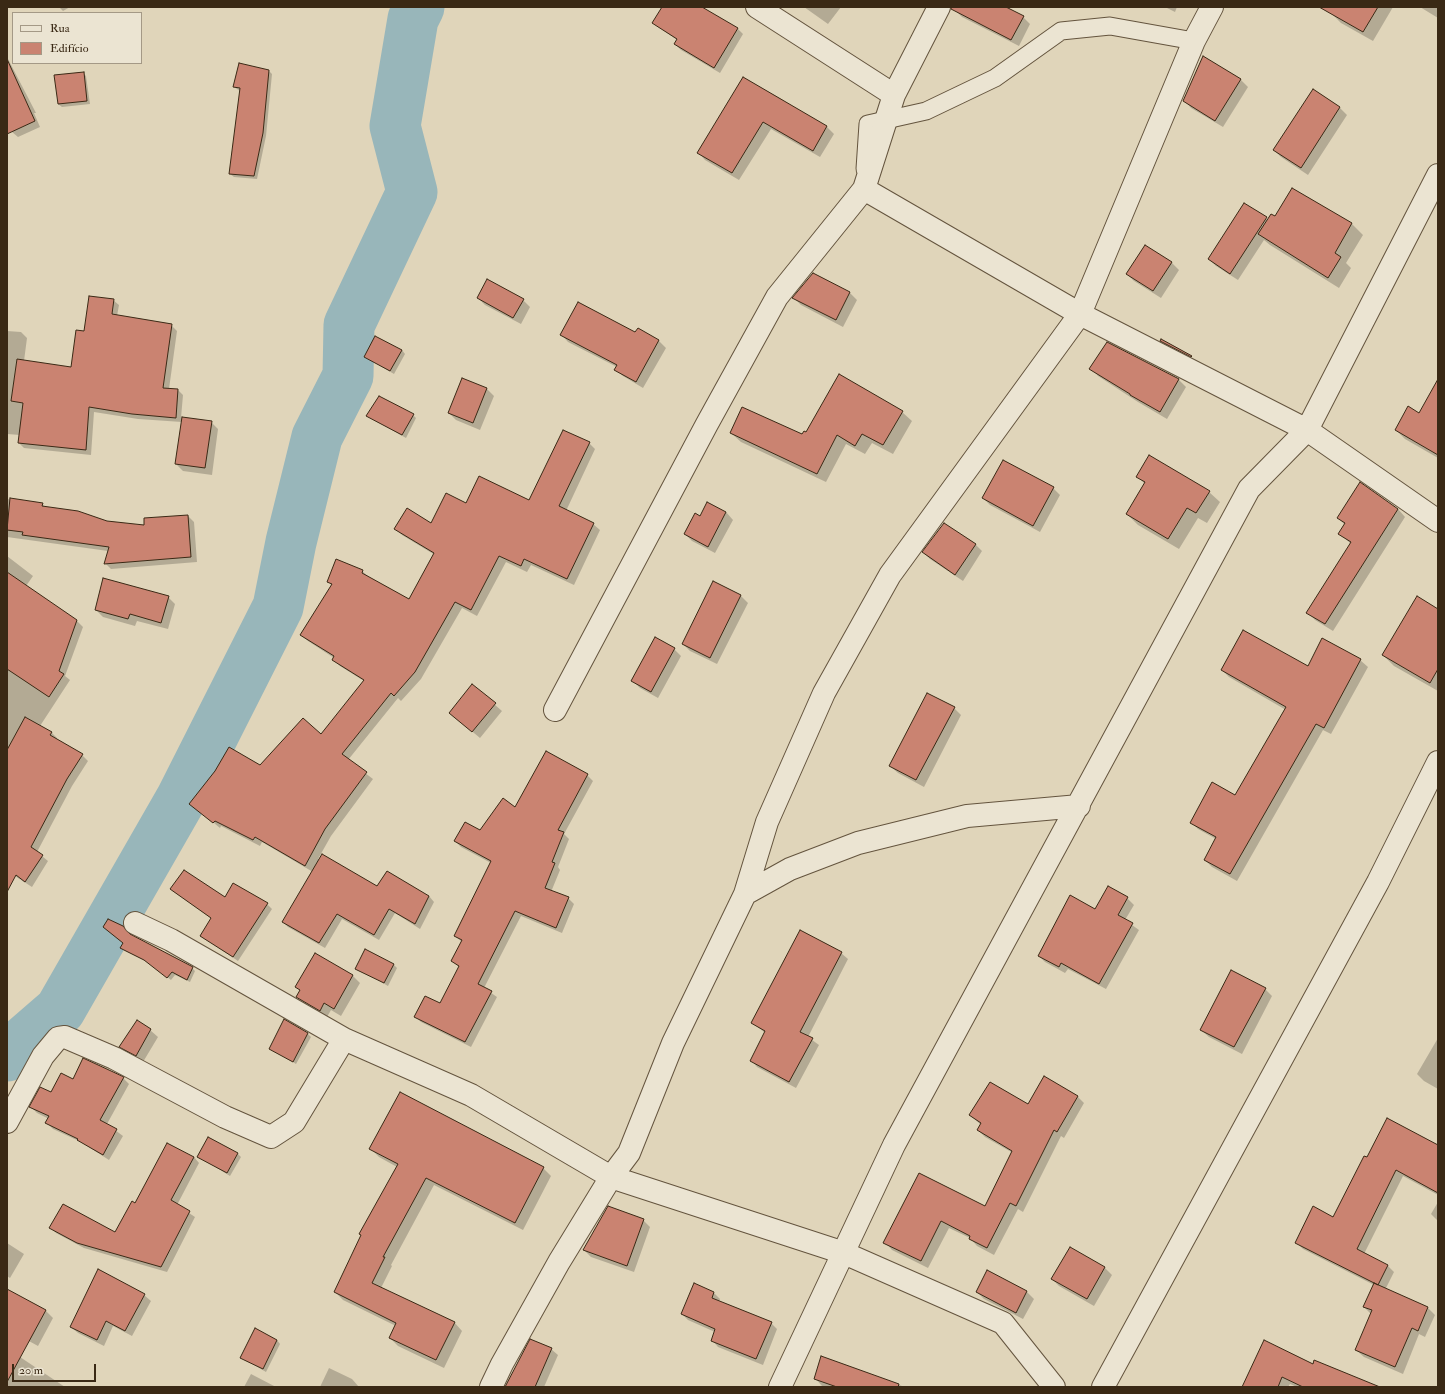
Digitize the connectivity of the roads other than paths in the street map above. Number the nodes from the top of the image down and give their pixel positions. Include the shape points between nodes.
1 (757, 7) edge
2 (939, 7) edge
3 (1212, 7) edge
4 (1194, 41) junction
5 (894, 95) junction
6 (1438, 175) edge
7 (864, 189) junction
8 (1080, 314) junction
9 (1307, 430) junction
10 (1438, 521) edge
11 (555, 710) dead end
12 (1438, 762) edge
13 (1079, 806) junction
14 (745, 894) junction
15 (135, 922) dead end
16 (344, 1038) junction
17 (7, 1122) edge
18 (611, 1177) junction
19 (844, 1253) junction
20 (491, 1387) edge
21 (780, 1387) edge
22 (1054, 1387) edge
23 (1104, 1387) edge

1 - 5 street
2 - 5 street
3 - 4 street
4 - 7 street via 1110,26 1061,31 996,78 926,111 868,124
4 - 8 street
5 - 7 street
6 - 9 street
7 - 8 street
7 - 11 street via 777,298
8 - 9 street
8 - 14 street via 890,575 824,693 767,822
9 - 10 street
9 - 13 street via 1249,489
12 - 23 street via 1378,882
13 - 14 street via 967,816 858,843 790,869
13 - 19 street via 894,1145
14 - 18 street via 672,1043 629,1153
15 - 16 street
16 - 17 street via 294,1122 271,1137 225,1117 114,1058 65,1037 58,1038 43,1056
16 - 18 street via 471,1095
18 - 19 street
18 - 20 street via 559,1262
19 - 21 street
19 - 22 street via 1003,1323

